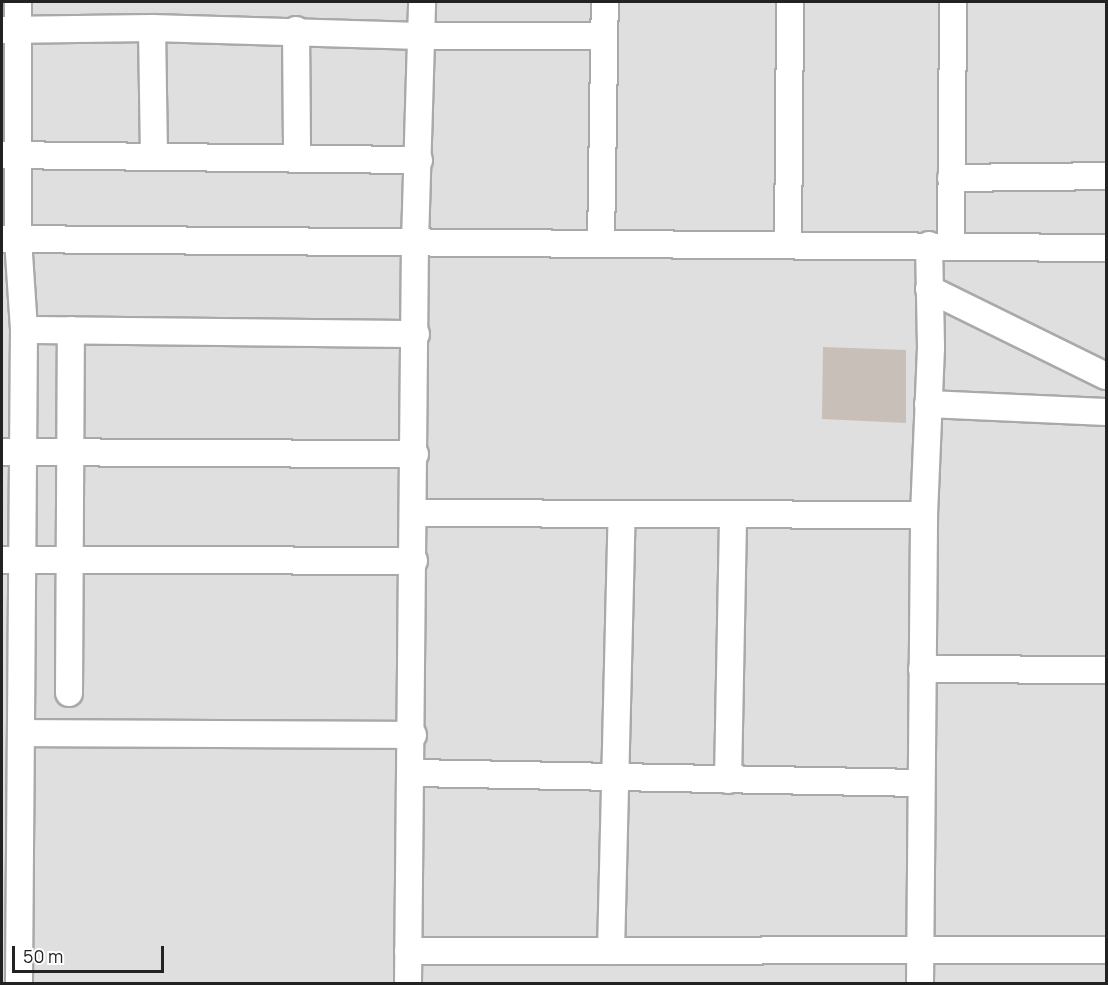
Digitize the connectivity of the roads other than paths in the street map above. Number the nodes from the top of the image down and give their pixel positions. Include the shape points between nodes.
1 (18, 2) edge
2 (422, 2) edge
3 (605, 2) edge
4 (790, 2) edge
5 (952, 2) edge
6 (152, 28) junction
7 (10, 30) edge
8 (296, 30) junction
9 (420, 36) junction
10 (604, 36) junction
11 (10, 155) edge
12 (154, 155) junction
13 (297, 156) junction
14 (419, 160) junction
15 (1107, 176) edge
16 (951, 178) junction
17 (10, 239) edge
18 (415, 242) junction
19 (601, 244) junction
20 (788, 245) junction
21 (940, 245) junction
22 (1107, 248) edge
23 (929, 289) junction
24 (24, 330) junction
25 (71, 330) junction
26 (416, 334) junction
27 (1107, 376) edge
28 (928, 404) junction
29 (1107, 412) edge
30 (69, 450) junction
31 (11, 451) edge
32 (415, 454) junction
33 (415, 513) junction
34 (622, 514) junction
35 (733, 515) junction
36 (924, 515) junction
37 (12, 560) edge
38 (70, 561) junction
39 (414, 561) junction
40 (922, 669) junction
41 (1107, 670) edge
42 (69, 693) dead end
43 (14, 723) edge
44 (413, 735) junction
45 (412, 773) junction
46 (616, 777) junction
47 (728, 780) junction
48 (921, 783) junction
49 (11, 868) edge
50 (1107, 950) edge
51 (408, 951) junction
52 (611, 951) junction
53 (921, 951) junction
54 (13, 978) edge
55 (408, 984) edge
56 (920, 984) edge

1 - 7 street
2 - 9 street
3 - 10 street
4 - 20 street
5 - 16 street
6 - 7 street
6 - 8 street
6 - 12 street
7 - 11 street
8 - 9 street
8 - 13 street
9 - 10 street
9 - 14 street
10 - 19 street
11 - 12 street
11 - 17 street
12 - 13 street
13 - 14 street
14 - 18 street
15 - 16 street
16 - 21 street
17 - 18 street
17 - 24 street
18 - 19 street
18 - 26 street
19 - 20 street
20 - 21 street
21 - 22 street
21 - 23 street
23 - 27 street
23 - 28 street
24 - 25 street
24 - 31 street
25 - 26 street
25 - 30 street
26 - 32 street
28 - 29 street
28 - 36 street
30 - 31 street
30 - 32 street
30 - 38 street
31 - 37 street
32 - 33 street
33 - 34 street
33 - 39 street
34 - 35 street
34 - 46 street
35 - 36 street
35 - 47 street
36 - 40 street
37 - 38 street
37 - 43 street
38 - 39 street
38 - 42 street
39 - 44 street
40 - 41 street
40 - 48 street
43 - 44 street
43 - 49 street
44 - 45 street
45 - 46 street
45 - 51 street
46 - 47 street
46 - 52 street
47 - 48 street
48 - 53 street
49 - 54 street
50 - 53 street
51 - 52 street
51 - 55 street
52 - 53 street
53 - 56 street

